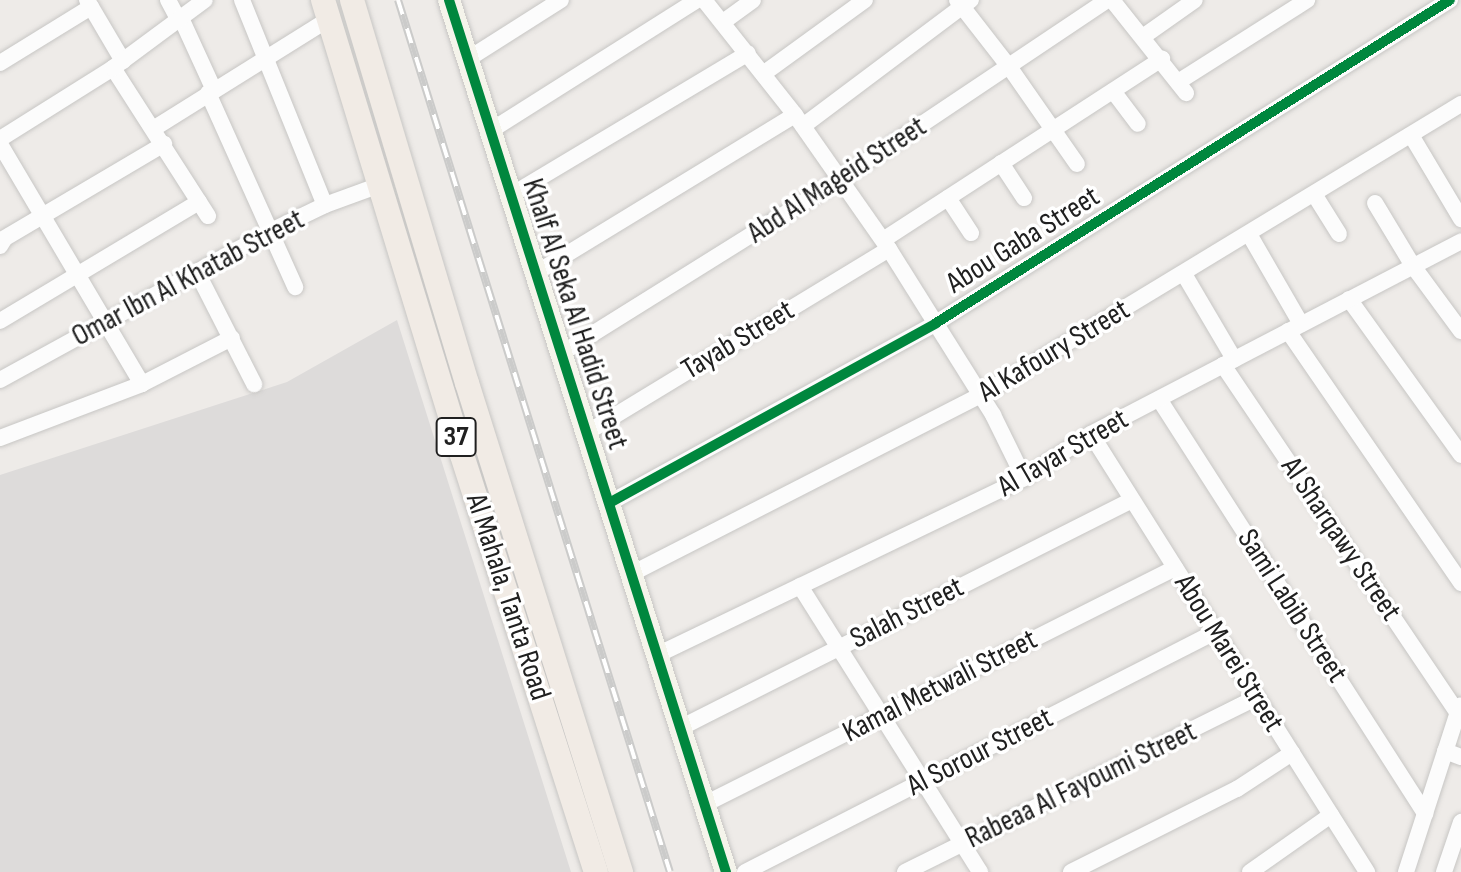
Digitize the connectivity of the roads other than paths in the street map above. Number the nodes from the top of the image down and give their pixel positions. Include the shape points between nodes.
1 (168, 0) edge
2 (205, 0) edge
3 (242, 0) edge
4 (352, 0) edge
5 (449, 0) edge
6 (561, 0) edge
7 (697, 0) edge
8 (704, 0) edge
9 (753, 0) edge
10 (865, 0) edge
11 (1110, 0) edge
12 (1195, 0) edge
13 (1307, 0) edge
14 (1450, 0) edge
15 (964, 2) edge
16 (89, 4) edge
17 (326, 10) edge
18 (180, 18) junction
19 (723, 22) junction
20 (1144, 36) junction
21 (748, 53) junction
22 (266, 57) junction
23 (468, 59) junction
24 (1162, 59) junction
25 (0, 63) edge
26 (118, 64) junction
27 (1010, 68) junction
28 (763, 74) junction
29 (1113, 91) junction
30 (211, 92) junction
31 (1461, 104) edge
32 (799, 121) junction
33 (1138, 124) dead end
34 (153, 129) junction
35 (1052, 129) junction
36 (490, 131) junction
37 (1411, 135) junction
38 (0, 142) edge
39 (164, 144) junction
40 (1001, 163) junction
41 (1077, 164) dead end
42 (840, 179) junction
43 (380, 185) junction
44 (1314, 194) junction
45 (511, 195) junction
46 (948, 198) junction
47 (1024, 198) dead end
48 (1375, 203) dead end
49 (325, 205) junction
50 (44, 215) junction
51 (1461, 219) edge
52 (271, 231) junction
53 (971, 233) dead end
54 (1249, 234) junction
55 (1339, 234) dead end
56 (1461, 241) edge
57 (1, 244) edge
58 (886, 245) junction
59 (1413, 266) junction
60 (197, 272) junction
61 (536, 273) junction
62 (1184, 274) junction
63 (78, 275) junction
64 (295, 287) dead end
65 (1349, 299) junction
66 (0, 321) edge
67 (105, 322) junction
68 (936, 323) junction
69 (1295, 328) junction
70 (1461, 331) edge
71 (232, 338) junction
72 (562, 353) junction
73 (1229, 362) junction
74 (0, 380) edge
75 (467, 383) junction
76 (142, 384) junction
77 (254, 384) dead end
78 (442, 392) junction
79 (981, 395) junction
80 (1159, 399) junction
81 (588, 432) junction
82 (1091, 434) junction
83 (0, 438) edge
84 (487, 447) junction
85 (462, 455) junction
86 (1461, 455) edge
87 (1024, 478) junction
88 (1132, 500) junction
89 (611, 502) junction
90 (1175, 568) junction
91 (633, 573) junction
92 (1461, 583) edge
93 (800, 586) junction
94 (1215, 632) junction
95 (839, 648) junction
96 (659, 654) junction
97 (1257, 697) junction
98 (1460, 709) edge
99 (881, 715) junction
100 (682, 727) junction
101 (1292, 753) junction
102 (1453, 754) edge
103 (923, 781) junction
104 (705, 804) junction
105 (1425, 814) junction
106 (1331, 815) junction
107 (1461, 822) edge
108 (963, 843) junction
109 (1450, 855) junction
110 (1461, 871) edge
111 (596, 872) edge
112 (621, 872) edge
113 (726, 872) edge
114 (745, 872) edge
115 (905, 872) edge
116 (980, 872) edge
117 (1071, 872) edge
118 (1250, 872) edge
119 (1367, 872) edge
120 (1406, 872) edge
121 (1444, 872) edge

1 - 18 street
2 - 18 street
3 - 22 street
4 - 75 main road, Al Mahala, Tanta Road / 37
5 - 23 street, Khalf Al Seka Al Hadid Street
6 - 23 street
7 - 36 street
8 - 19 street
9 - 19 street
10 - 28 street
11 - 20 street
11 - 27 street, Abd Al Mageid Street
12 - 20 street
13 - 24 street via 1182,87
14 - 68 street, Abou Gaba Street
15 - 27 street
15 - 32 street
16 - 25 street
16 - 26 street
17 - 22 street
17 - 43 main road, Al Mahala, Tanta Road / 37
18 - 26 street
18 - 30 street
19 - 21 street
20 - 24 street
21 - 28 street
21 - 45 street
22 - 30 street
22 - 49 street
23 - 36 street, Khalf Al Seka Al Hadid Street
24 - 29 street, Tayab Street
26 - 34 street
26 - 38 street
27 - 35 street
27 - 42 street, Abd Al Mageid Street
28 - 32 street
29 - 33 street
29 - 35 street, Tayab Street
30 - 34 street
30 - 52 street
31 - 37 street, Al Kafoury Street
32 - 42 street
32 - 61 street
34 - 39 street
35 - 40 street, Tayab Street
35 - 41 street
36 - 45 street, Khalf Al Seka Al Hadid Street
37 - 44 street, Al Kafoury Street
37 - 51 street
38 - 50 street
39 - 50 street
39 - 63 street via 204,209
40 - 46 street, Tayab Street
40 - 47 street
42 - 58 street
42 - 72 street, Abd Al Mageid Street
43 - 49 street, Omar Ibn Al Khatab Street
43 - 78 main road, Al Mahala, Tanta Road / 37
44 - 54 street, Al Kafoury Street
44 - 55 street
45 - 61 street, Khalf Al Seka Al Hadid Street
46 - 53 street
46 - 58 street, Tayab Street
48 - 59 street
49 - 52 street, Omar Ibn Al Khatab Street
50 - 57 street
50 - 63 street
52 - 60 street, Omar Ibn Al Khatab Street
52 - 64 street
54 - 62 street, Al Kafoury Street
54 - 69 street
56 - 59 street, Al Tayar Street
58 - 68 street
58 - 81 street, Tayab Street
59 - 65 street, Al Tayar Street
59 - 70 street
60 - 67 street, Omar Ibn Al Khatab Street
60 - 71 street
61 - 72 street, Khalf Al Seka Al Hadid Street
62 - 73 street, Al Sharqawy Street
62 - 79 street, Al Kafoury Street
63 - 66 street
63 - 67 street
65 - 69 street, Al Tayar Street
65 - 86 street
67 - 74 street, Omar Ibn Al Khatab Street
67 - 76 street
68 - 79 street
68 - 89 street, Abou Gaba Street
69 - 73 street, Al Tayar Street
69 - 92 street
71 - 76 street
71 - 77 street
72 - 81 street, Khalf Al Seka Al Hadid Street
73 - 80 street, Al Tayar Street
73 - 98 street, Al Sharqawy Street
75 - 78 main road via 457,393
75 - 84 main road, Al Mahala, Tanta Road / 37
76 - 83 street
78 - 85 main road, Al Mahala, Tanta Road / 37
79 - 87 street
79 - 91 street, Al Kafoury Street
80 - 82 street, Al Tayar Street
80 - 105 street, Sami Labib Street
81 - 89 street, Khalf Al Seka Al Hadid Street
82 - 87 street, Al Tayar Street
82 - 88 street, Abou Marei Street
84 - 85 main road via 469,446
84 - 112 main road, Al Mahala, Tanta Road / 37
85 - 111 main road, Al Mahala, Tanta Road / 37
87 - 93 street, Al Tayar Street
88 - 90 street, Abou Marei Street
88 - 95 street, Salah Street
89 - 91 street, Khalf Al Seka Al Hadid Street
90 - 94 street, Abou Marei Street
90 - 99 street, Kamal Metwali Street
91 - 96 street, Khalf Al Seka Al Hadid Street
93 - 95 street
93 - 96 street, Al Tayar Street
94 - 97 street, Abou Marei Street
94 - 103 street, Al Sorour Street
95 - 99 street
95 - 100 street, Salah Street
96 - 100 street, Khalf Al Seka Al Hadid Street
97 - 101 street, Abou Marei Street
97 - 108 street, Rabeaa Al Fayoumi Street
98 - 102 street
99 - 103 street
99 - 104 street, Kamal Metwali Street
100 - 104 street, Khalf Al Seka Al Hadid Street
101 - 106 street, Abou Marei Street
101 - 117 street via 1237,789
102 - 105 street
103 - 108 street
103 - 114 street, Al Sorour Street
104 - 113 street, Khalf Al Seka Al Hadid Street
105 - 120 street
106 - 118 street
106 - 119 street, Abou Marei Street
107 - 109 street
108 - 115 street, Rabeaa Al Fayoumi Street
108 - 116 street
109 - 110 street
109 - 121 street

